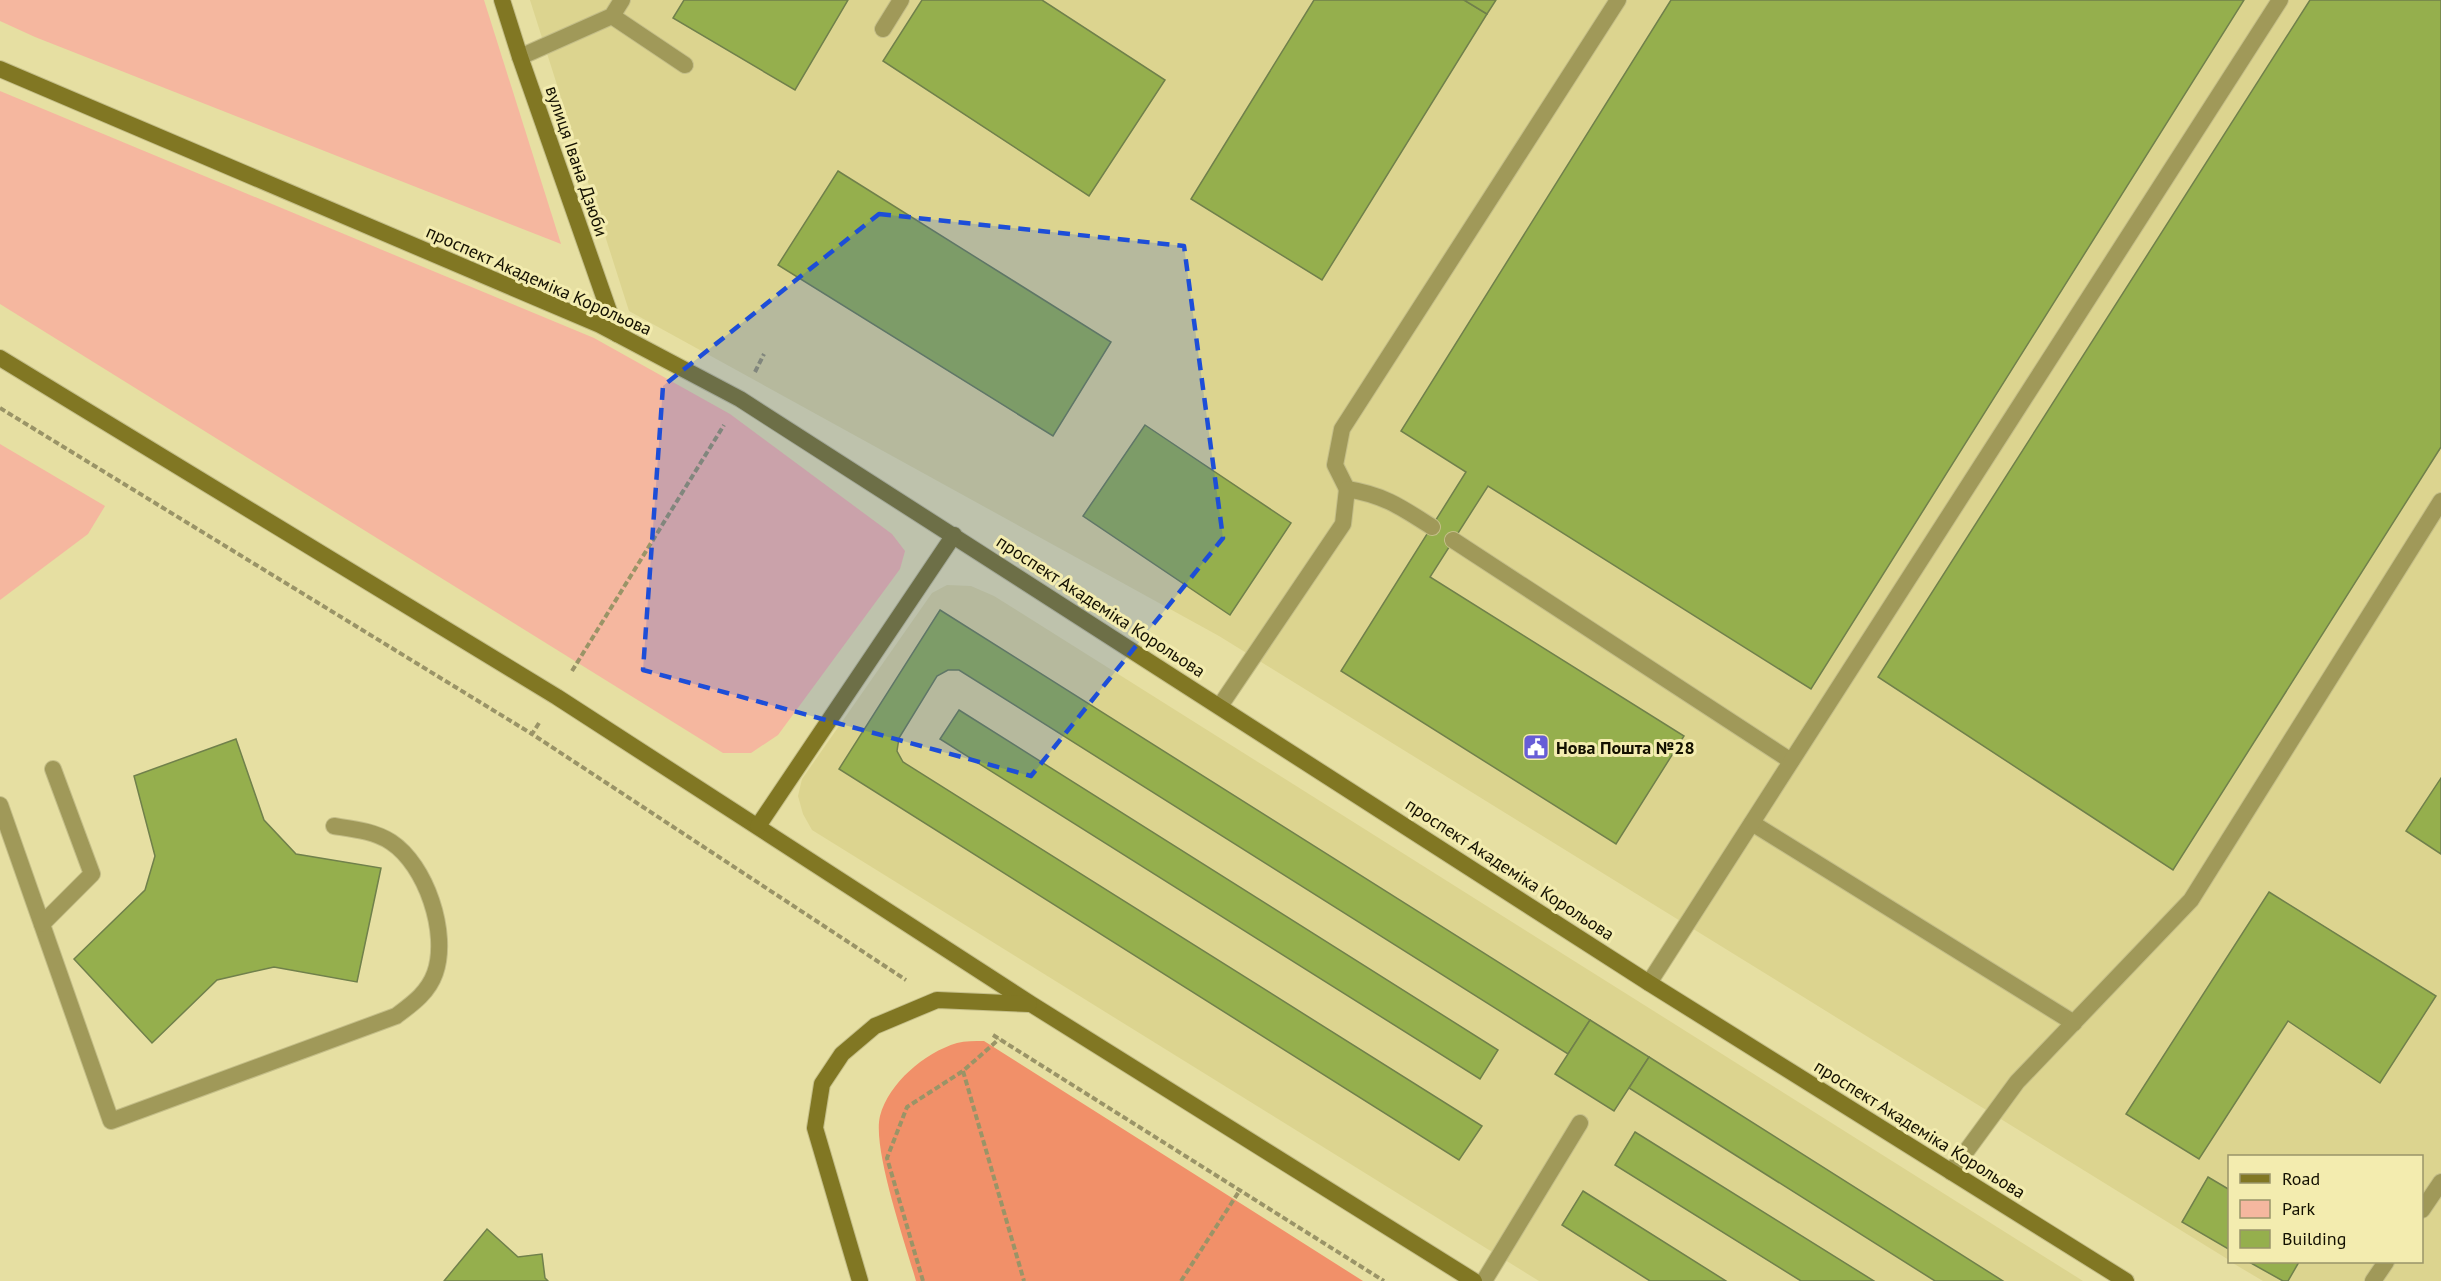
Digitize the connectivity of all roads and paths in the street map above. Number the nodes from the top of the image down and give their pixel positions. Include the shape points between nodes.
1 (502, 0) edge
2 (622, 0) edge
3 (901, 0) edge
4 (1618, 0) edge
5 (2280, 0) edge
6 (612, 16) junction
7 (883, 29) dead end
8 (520, 57) junction
9 (685, 65) dead end
10 (0, 69) edge
11 (617, 334) junction
12 (0, 358) edge
13 (0, 408) edge
14 (1347, 489) junction
15 (2441, 501) edge
16 (1432, 527) dead end
17 (954, 535) junction
18 (1453, 540) dead end
19 (1221, 706) junction
20 (532, 734) dead end
21 (1791, 761) junction
22 (53, 769) dead end
23 (0, 804) edge
24 (1752, 823) junction
25 (334, 826) dead end
26 (758, 826) junction
27 (42, 924) junction
28 (1649, 983) junction
29 (1031, 1004) junction
30 (2074, 1023) junction
31 (999, 1039) dead end
32 (963, 1071) junction
33 (1580, 1123) dead end
34 (1951, 1172) junction
35 (2441, 1182) edge
36 (1240, 1190) dead end
37 (2423, 1207) edge
38 (2385, 1263) edge
39 (860, 1281) edge
40 (923, 1281) edge
41 (1024, 1281) edge
42 (1181, 1281) edge
43 (1474, 1281) edge
44 (1484, 1281) edge
45 (2126, 1281) edge
46 (2373, 1281) edge

1 - 8 main road, вулиця Івана Дзюби
2 - 6 lane
3 - 7 lane
4 - 14 lane via 1342,429 1335,465
5 - 21 lane
6 - 8 lane
6 - 9 lane
8 - 11 main road, вулиця Івана Дзюби
10 - 11 main road, проспект Академіка Корольова
11 - 17 main road, проспект Академіка Корольова via 740,399
12 - 26 main road via 557,697
13 - 20 path
14 - 16 lane via 1392,501
14 - 19 lane via 1342,524
15 - 30 lane via 2191,900
17 - 19 main road, проспект Академіка Корольова
17 - 26 main road
18 - 21 lane
19 - 28 main road, проспект Академіка Корольова
21 - 24 lane
22 - 27 lane via 92,874
23 - 27 lane
24 - 28 lane
24 - 30 lane
25 - 27 lane via 364,830 391,842 416,866 429,891 438,948 435,973 421,997 396,1016 111,1121
26 - 29 main road
28 - 34 main road, проспект Академіка Корольова
29 - 39 main road via 937,1000 875,1026 842,1054 822,1084 816,1128
29 - 43 main road
30 - 34 lane via 2017,1082
31 - 32 path
32 - 40 path via 908,1107 887,1158
32 - 41 path
33 - 44 lane
34 - 45 main road, проспект Академіка Корольова
35 - 37 lane
36 - 42 path
38 - 46 lane

